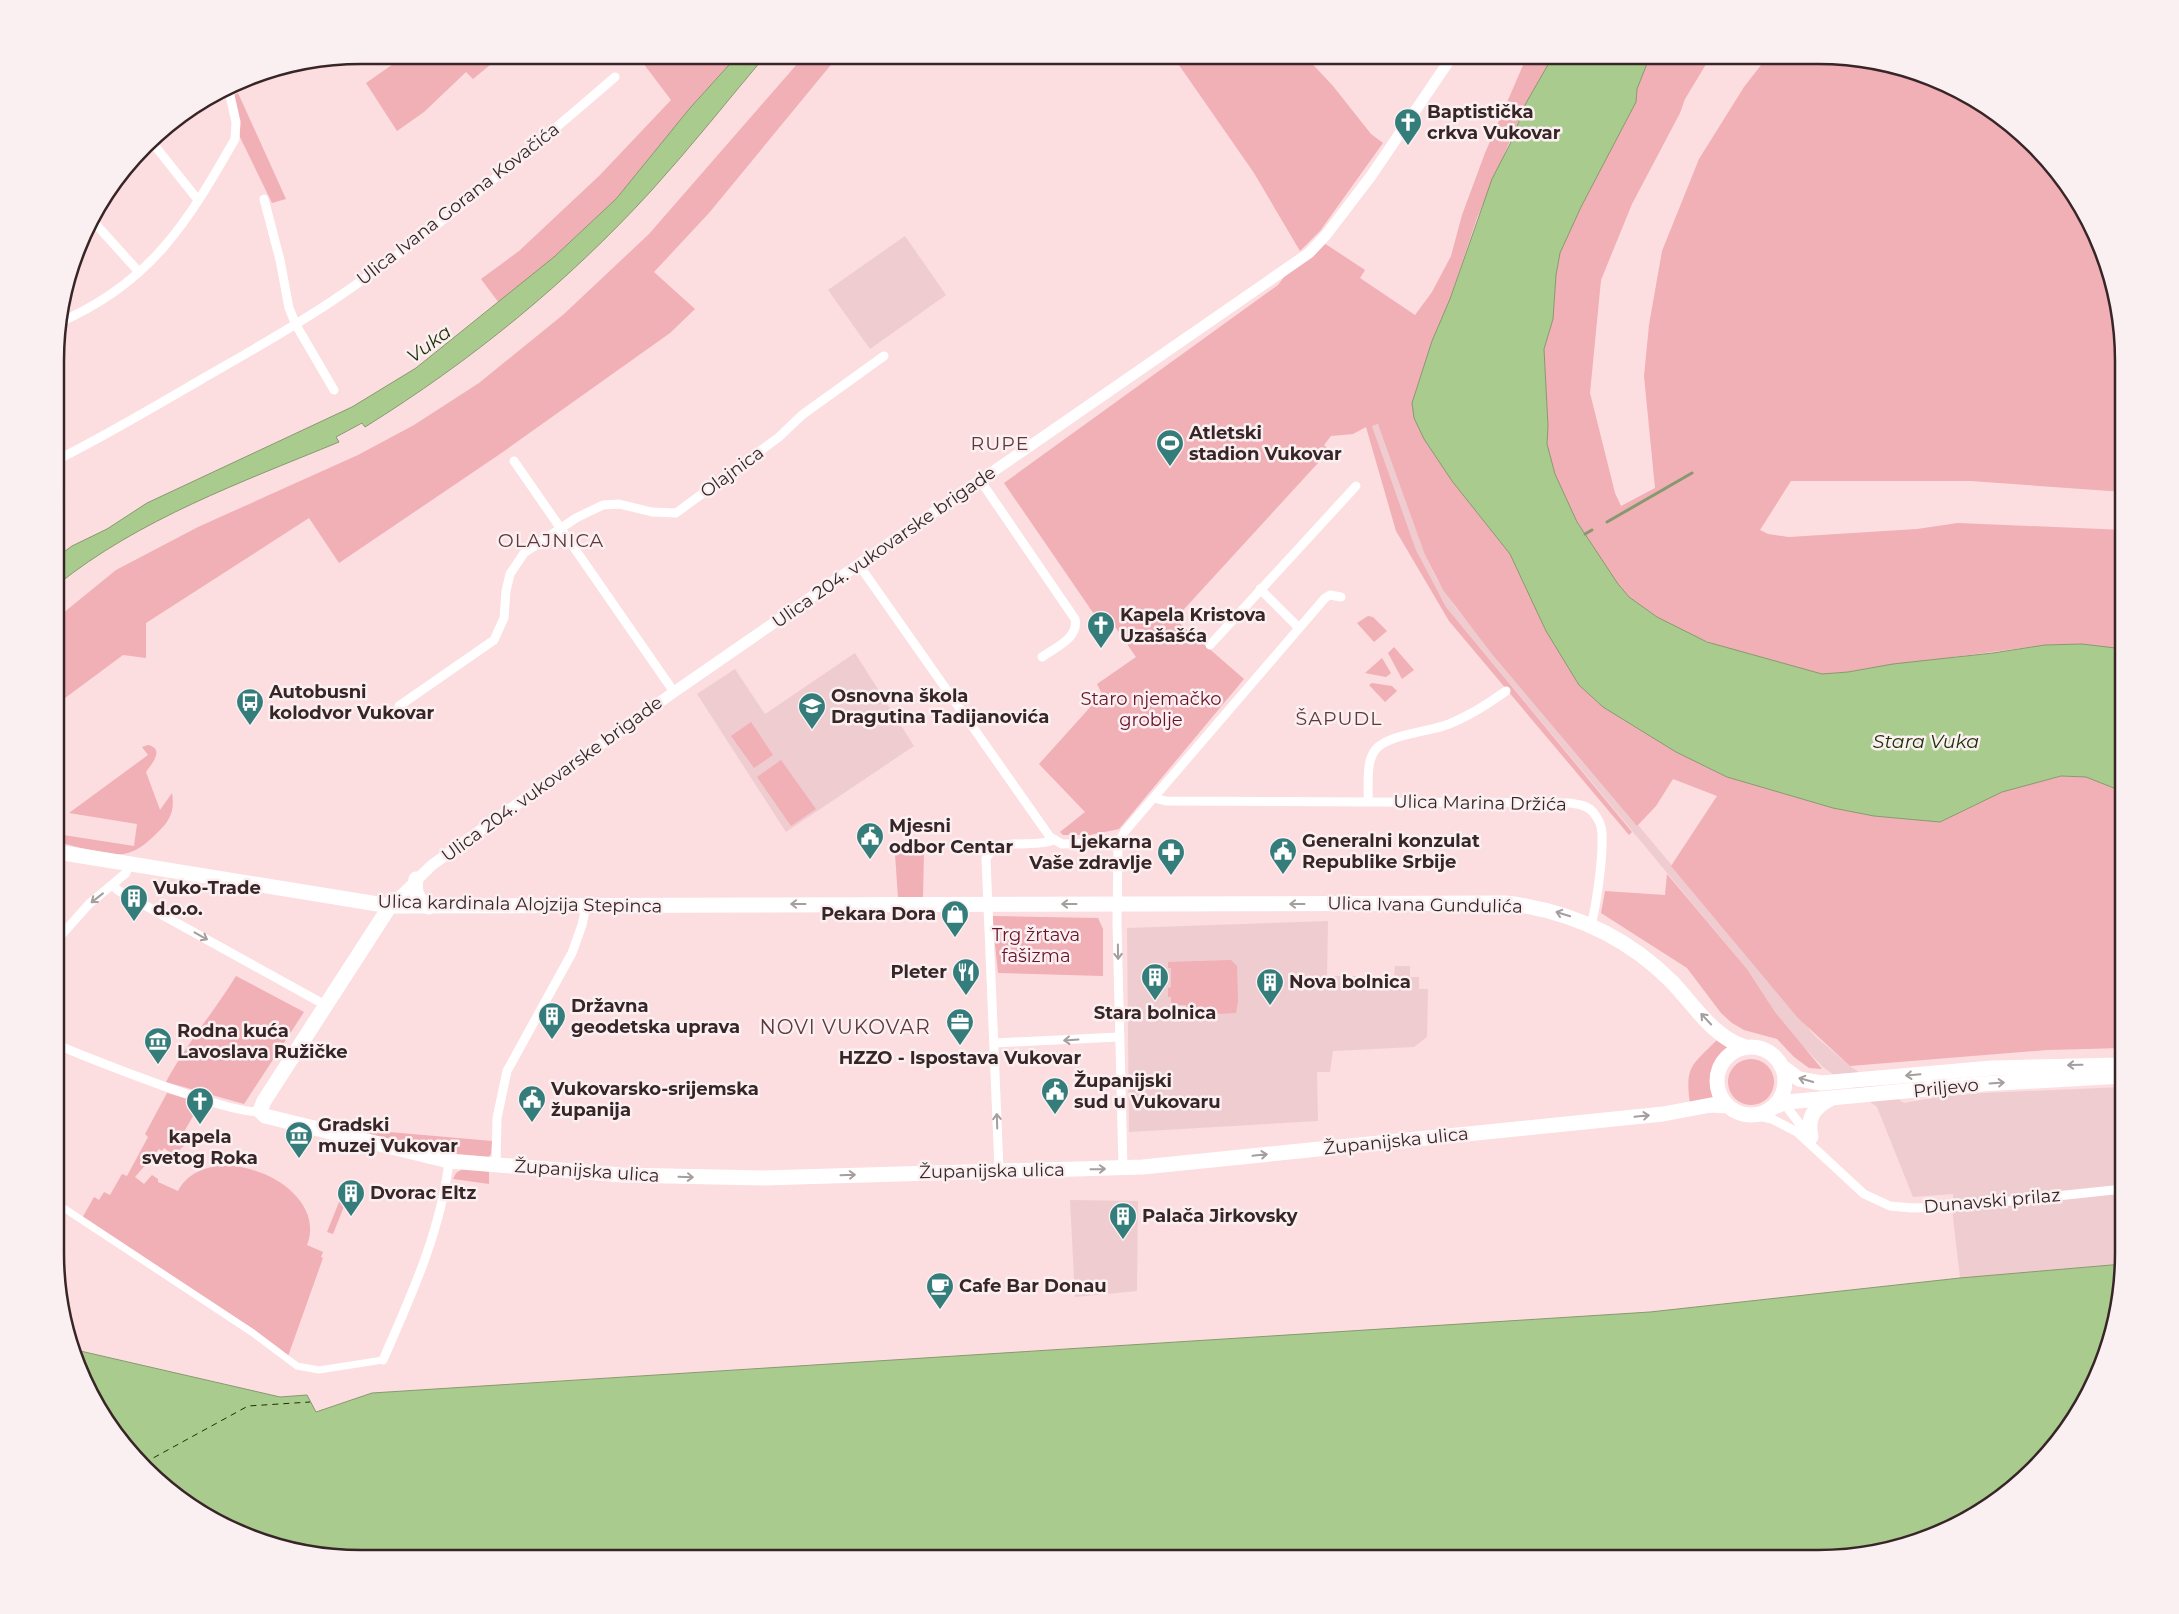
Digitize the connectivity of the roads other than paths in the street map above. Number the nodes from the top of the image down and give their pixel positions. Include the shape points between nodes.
1 (1448, 64) edge
2 (615, 77) dead end
3 (230, 94) edge
4 (156, 147) edge
5 (264, 199) dead end
6 (198, 200) junction
7 (97, 225) edge
8 (139, 272) junction
9 (67, 317) edge
10 (296, 326) junction
11 (884, 356) dead end
12 (334, 390) dead end
13 (64, 456) edge
14 (514, 461) dead end
15 (980, 480) junction
16 (1356, 486) dead end
17 (560, 528) junction
18 (859, 565) junction
19 (1260, 589) junction
20 (1341, 596) dead end
21 (1299, 628) junction
22 (1210, 645) dead end
23 (1042, 657) dead end
24 (1506, 690) dead end
25 (674, 692) junction
26 (399, 706) dead end
27 (1154, 798) junction
28 (1368, 802) junction
29 (1054, 840) junction
30 (1118, 843) junction
31 (64, 853) edge
32 (129, 863) junction
33 (416, 879) junction
34 (113, 886) junction
35 (1118, 903) junction
36 (987, 904) junction
37 (390, 906) junction
38 (586, 906) junction
39 (429, 907) junction
40 (1591, 926) junction
41 (64, 932) edge
42 (327, 1006) junction
43 (1119, 1036) junction
44 (994, 1043) junction
45 (1745, 1047) junction
46 (64, 1048) edge
47 (2115, 1065) edge
48 (1781, 1066) junction
49 (2115, 1077) edge
50 (1785, 1096) junction
51 (1831, 1098) junction
52 (1728, 1106) junction
53 (260, 1111) junction
54 (1754, 1115) junction
55 (1810, 1137) junction
56 (1821, 1152) junction
57 (449, 1161) junction
58 (496, 1166) junction
59 (1123, 1168) junction
60 (999, 1169) junction
61 (2115, 1190) edge
62 (64, 1209) edge
63 (383, 1360) joint

1 - 15 street, Ulica 204. vukovarske brigade via 1381,163 1312,250
2 - 10 street, Ulica Ivana Gorana Kovačića via 430,229
3 - 6 street via 236,122 235,138
4 - 6 street
5 - 10 street
6 - 8 street via 172,239
7 - 8 street
8 - 9 street via 116,291
10 - 12 street
10 - 13 street, Ulica Ivana Gorana Kovačića
11 - 17 street, Olajnica via 676,513 652,512 619,504 603,505
14 - 17 street
15 - 18 street, Ulica 204. vukovarske brigade
15 - 23 street via 1075,618 1073,634
16 - 19 street
17 - 25 street
17 - 26 street, Olajnica via 524,553 516,563 506,591 504,618 494,640
18 - 25 street, Ulica 204. vukovarske brigade
18 - 29 street
19 - 21 street
19 - 22 street
20 - 21 street via 1325,598
21 - 27 street
24 - 28 street, Ulica Marina Držića via 1448,725 1381,745 1371,760
25 - 33 street, Ulica 204. vukovarske brigade
27 - 28 street, Ulica Marina Držića via 1166,801
27 - 30 street
28 - 40 street, Ulica Marina Držića via 1568,803 1588,808 1598,820 1602,834
29 - 30 street via 1062,844
29 - 36 street via 1002,845 991,850 986,859
30 - 35 street
31 - 32 main road, Ulica kardinala Alojzija Stepinca
32 - 34 street via 126,873
32 - 37 main road, Ulica kardinala Alojzija Stepinca
33 - 37 street, Ulica 204. vukovarske brigade
33 - 39 main road via 418,898
34 -> 41 street via 89,904
34 -> 42 street
35 -> 36 main road
40 -> 35 main road, Ulica Ivana Gundulića via 1549,910 1506,904
35 -> 43 street
36 -> 38 main road, Ulica kardinala Alojzija Stepinca
36 - 44 street
37 - 39 main road, Ulica kardinala Alojzija Stepinca
37 - 42 main road
38 - 39 main road, Ulica kardinala Alojzija Stepinca
38 - 58 street via 572,954 507,1071 498,1118
45 -> 40 main road, Ulica Ivana Gundulića via 1720,1034 1672,983 1640,955
42 - 53 main road
43 -> 44 street
43 - 59 street
60 -> 44 street
45 - 48 main road via 1766,1050
45 - 52 main road via 1730,1054 1718,1073 1717,1089
46 - 53 street via 198,1098 250,1112
47 -> 48 main road, Priljevo via 1992,1068 1835,1082 1806,1081
48 - 50 main road
51 -> 49 main road, Priljevo via 1981,1084
50 - 51 main road, Priljevo
50 - 54 main road, Priljevo via 1770,1109
50 - 55 street, Dunavski prilaz via 1794,1117
51 - 55 main road via 1813,1110
52 - 54 main road via 1742,1114
59 -> 52 main road, Županijska ulica via 1664,1114 1711,1105
53 - 57 main road, Županijska ulica via 267,1116
54 - 56 street, Dunavski prilaz via 1786,1125
55 - 56 street, Dunavski prilaz
56 - 61 street, Dunavski prilaz via 1864,1194 1890,1206 1953,1207
57 - 58 main road, Županijska ulica
57 - 63 street via 429,1249
58 -> 60 main road, Županijska ulica via 713,1178
60 -> 59 main road, Županijska ulica
62 - 63 street via 253,1333 297,1366 319,1370

